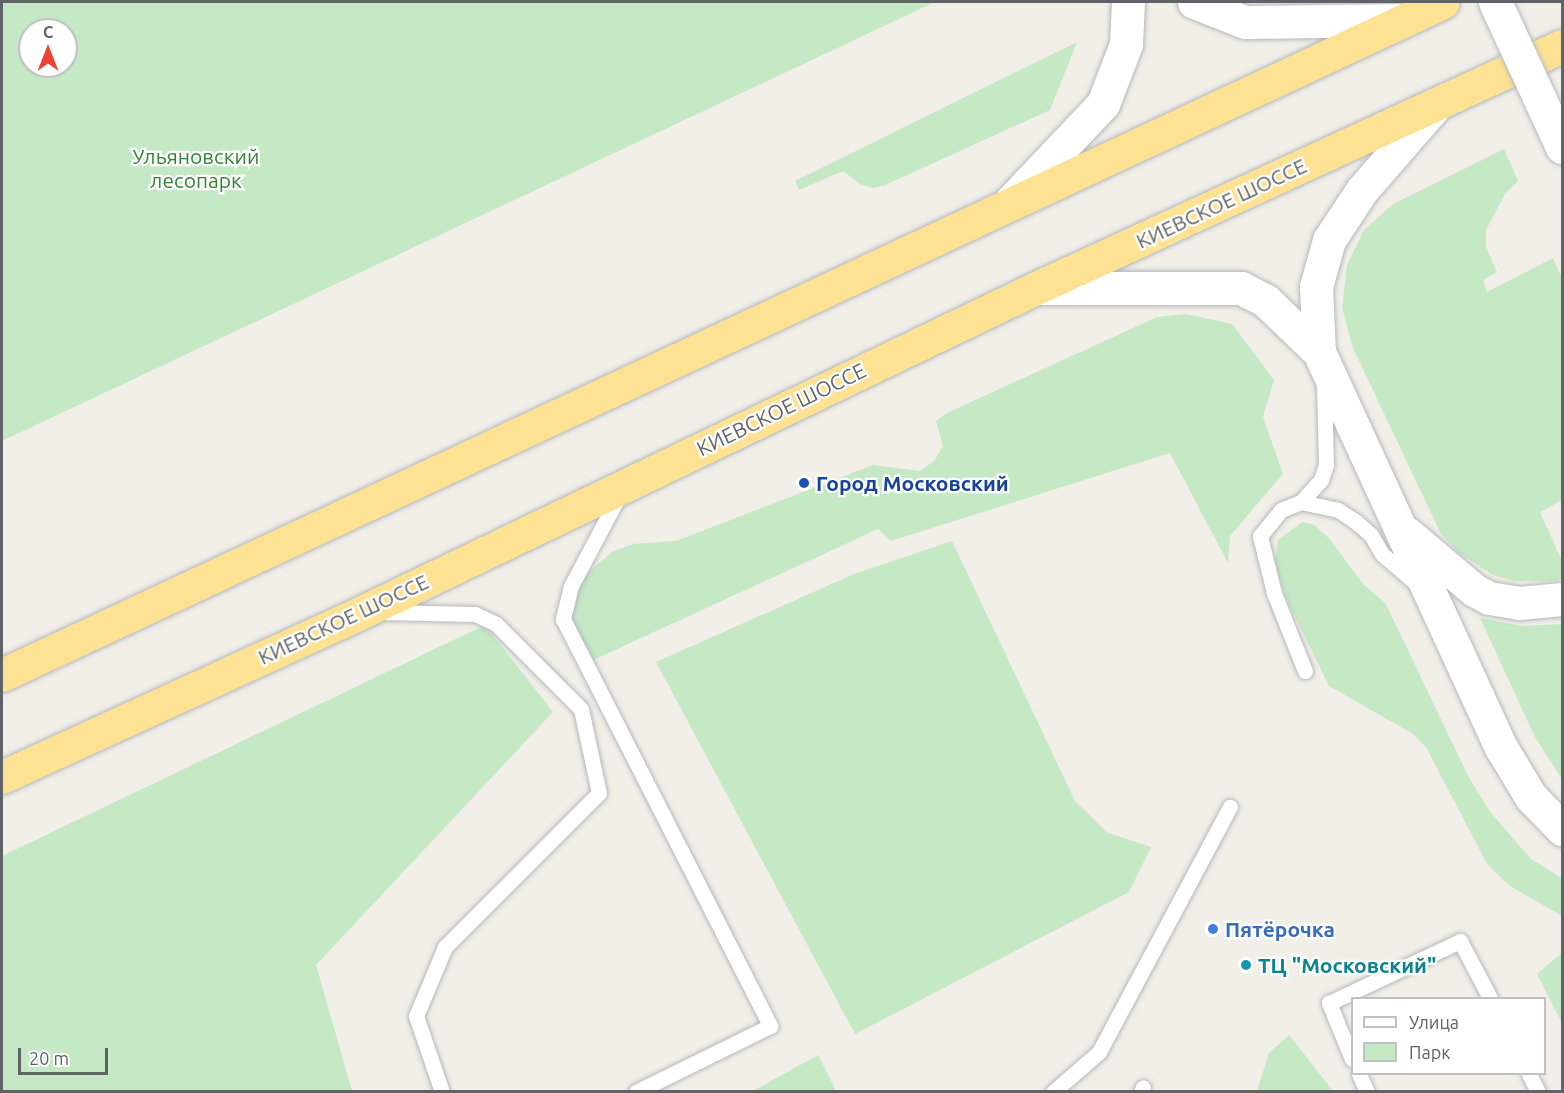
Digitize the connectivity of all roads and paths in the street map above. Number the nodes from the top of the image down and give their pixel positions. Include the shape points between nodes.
1 (1128, 2) edge
2 (1194, 2) edge
3 (1443, 2) edge
4 (1495, 2) edge
5 (1404, 20) junction
6 (1563, 46) edge
7 (1436, 105) junction
8 (1563, 147) edge
9 (1007, 205) junction
10 (1036, 288) junction
11 (1322, 359) junction
12 (625, 485) junction
13 (1302, 502) junction
14 (1400, 527) junction
15 (1433, 598) junction
16 (1563, 599) edge
17 (362, 612) junction
18 (1305, 671) dead end
19 (2, 675) edge
20 (2, 777) edge
21 (1230, 807) dead end
22 (1562, 828) edge
23 (1489, 997) edge
24 (1351, 1054) edge
25 (1359, 1075) edge
26 (1530, 1075) edge
27 (442, 1092) edge
28 (636, 1092) edge
29 (1053, 1092) edge
30 (1367, 1092) edge
31 (1538, 1092) edge

1 - 9 main road via 1126,44 1103,104
2 - 5 main road via 1245,22
3 - 5 highway
4 - 8 main road, bridge
5 - 9 highway
6 - 7 highway, КИЕВСКОЕ ШОССЕ
7 - 10 highway, КИЕВСКОЕ ШОССЕ
7 - 11 main road via 1362,190 1329,240 1316,287
9 - 19 highway
10 - 11 main road via 1241,288 1266,301
10 - 12 highway, КИЕВСКОЕ ШОССЕ
11 - 13 lane via 1326,465 1322,480
11 - 14 main road
12 - 17 highway, КИЕВСКОЕ ШОССЕ
12 - 28 lane via 571,586 563,619 770,1026
13 - 15 lane via 1338,510 1355,521 1371,535 1382,554
13 - 18 lane via 1281,510 1260,536 1274,592
14 - 15 main road
14 - 16 main road via 1474,590 1489,597 1519,603
15 - 22 main road via 1507,757 1531,797
17 - 20 highway, КИЕВСКОЕ ШОССЕ
17 - 27 lane via 475,614 496,624 581,709 599,793 445,947 416,1016
21 - 29 lane via 1099,1052
23 - 24 lane via 1460,941 1329,1003
25 - 30 lane
26 - 31 lane

